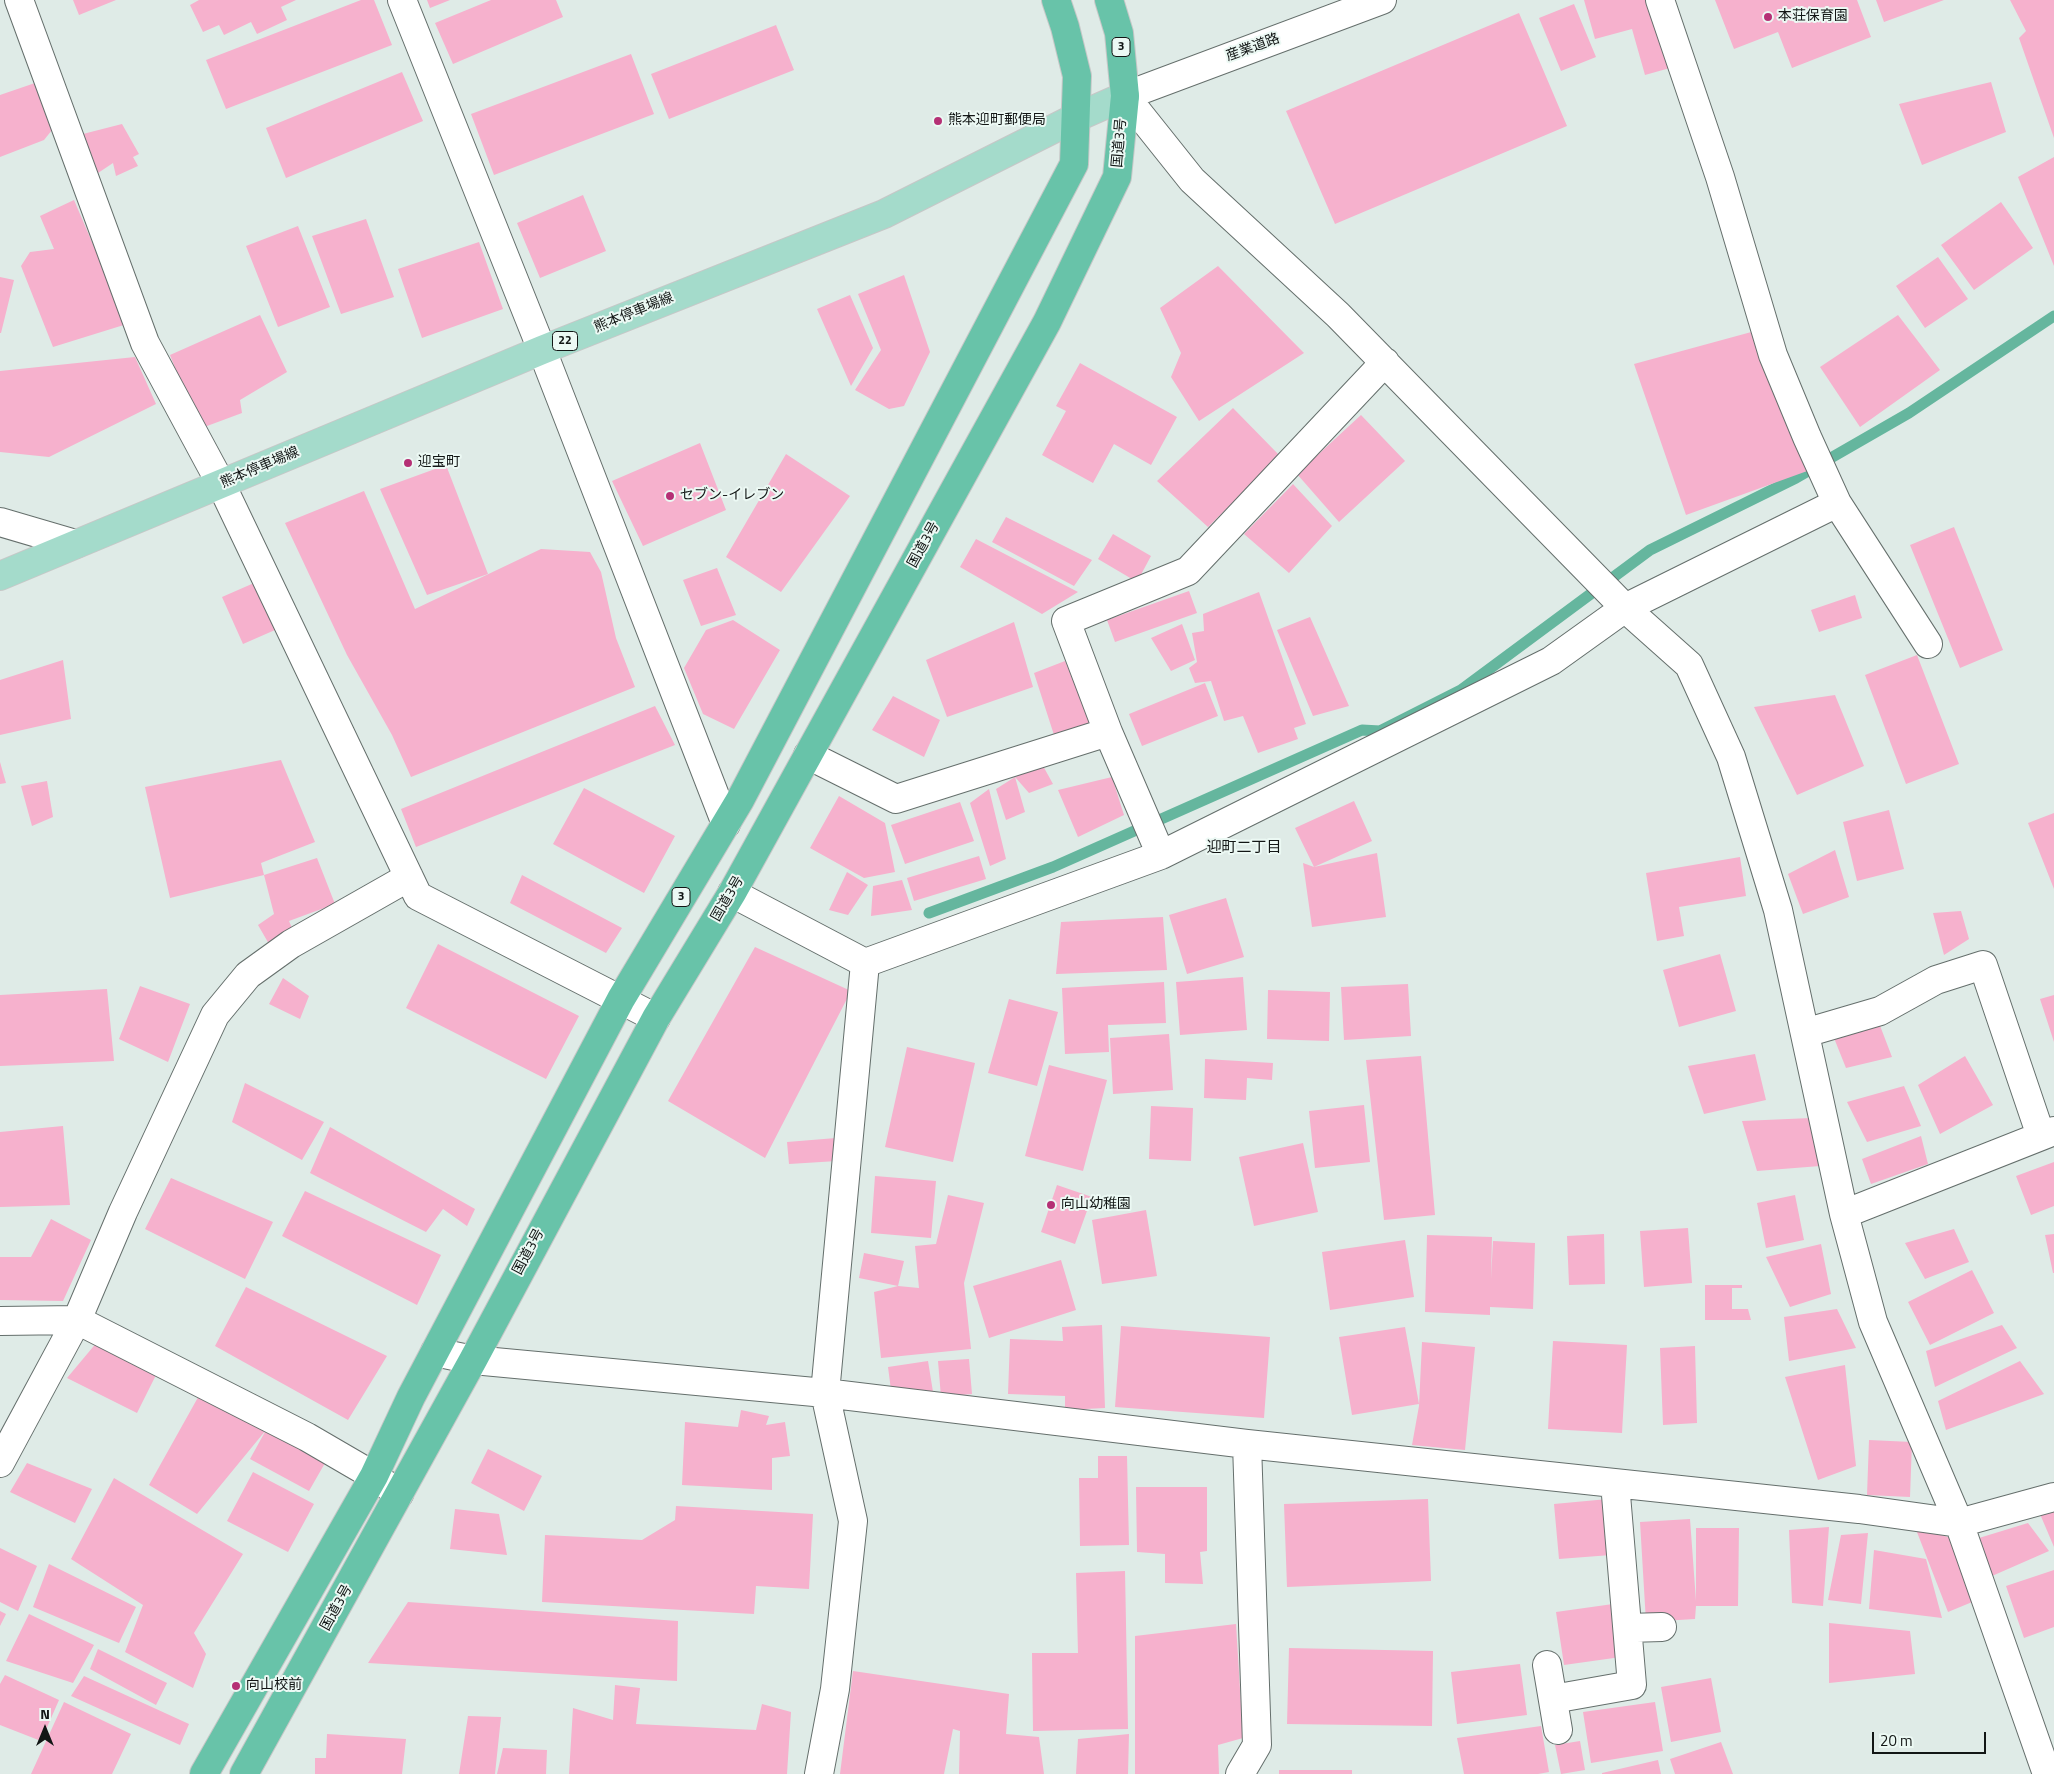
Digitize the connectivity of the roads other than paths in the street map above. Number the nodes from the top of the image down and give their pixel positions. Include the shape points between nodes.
1 (19, 0) edge
2 (402, 0) edge
3 (1056, 0) edge
4 (1108, 0) edge
5 (1382, 0) edge
6 (1660, 0) edge
7 (1125, 96) junction
8 (1075, 118) junction
9 (542, 350) junction
10 (1385, 362) junction
11 (221, 484) junction
12 (1833, 496) junction
13 (0, 522) edge
14 (74, 544) junction
15 (0, 576) edge
16 (1625, 608) junction
17 (1928, 644) dead end
18 (1108, 732) junction
19 (808, 755) junction
20 (726, 824) junction
21 (1162, 855) junction
22 (409, 877) junction
23 (732, 893) junction
24 (865, 963) junction
25 (621, 999) junction
26 (656, 1018) junction
27 (1805, 1033) junction
28 (2047, 1134) edge
29 (1844, 1214) junction
30 (77, 1320) junction
31 (0, 1321) edge
32 (435, 1352) junction
33 (473, 1360) junction
34 (825, 1393) junction
35 (1247, 1444) junction
36 (0, 1463) edge
37 (374, 1476) junction
38 (1615, 1484) junction
39 (399, 1494) junction
40 (2054, 1497) edge
41 (1959, 1523) junction
42 (1662, 1627) dead end
43 (1628, 1628) junction
44 (1547, 1666) dead end
45 (1553, 1699) junction
46 (1558, 1730) dead end
47 (204, 1774) edge
48 (244, 1774) edge
49 (819, 1774) edge
50 (1240, 1774) edge
51 (2047, 1774) edge

1 - 11 street via 145,343
2 - 9 street
3 - 8 highway, 3 via 1077,76
4 - 7 highway, 国道3号 / 3 via 1119,33
5 - 7 street, 産業道路
6 - 12 street via 1720,177 1773,355
7 - 8 main road, 熊本停車場線 / 22
7 - 10 street via 1192,180
7 - 19 highway, 国道3号 / 3 via 1117,177 1047,322
8 - 9 main road, 熊本停車場線 / 22 via 884,214
8 - 20 highway, 3 via 1074,164
9 - 11 main road, 熊本停車場線 / 22
9 - 20 street
10 - 16 street
10 - 18 street via 1188,571 1066,621
11 - 14 main road, 熊本停車場線 / 22
11 - 22 street
12 - 16 street
12 - 17 street
13 - 14 street
14 - 15 main road, 熊本停車場線 / 22
16 - 21 street via 1551,661
16 - 27 street via 1690,665 1731,757 1778,910
18 - 19 street via 896,799
18 - 21 street
19 - 23 highway, 国道3号 / 3
20 - 25 highway, 3
21 - 24 street
22 - 25 street via 418,896
22 - 30 street via 284,949 248,975 216,1014 123,1212
23 - 24 street
23 - 26 highway, 国道3号 / 3
24 - 34 street
25 - 26 street
25 - 32 highway, 3
26 - 33 highway, 国道3号 / 3
27 - 28 street via 1880,1011 1936,980 1982,965
27 - 29 street
28 - 29 street
29 - 41 street via 1873,1322
30 - 31 street
30 - 36 street
30 - 37 street via 307,1437
32 - 33 street
32 - 37 highway, 3
33 - 34 street
33 - 39 highway, 国道3号 / 3
34 - 35 street
34 - 49 street via 854,1521 835,1689
35 - 38 street
35 - 50 street via 1257,1744
37 - 39 street
37 - 47 highway, 3
38 - 41 street via 1859,1509
38 - 43 street
39 - 48 highway, 国道3号 / 3
40 - 41 street
41 - 51 street
42 - 43 street
43 - 45 street via 1632,1685
44 - 45 street
45 - 46 street

